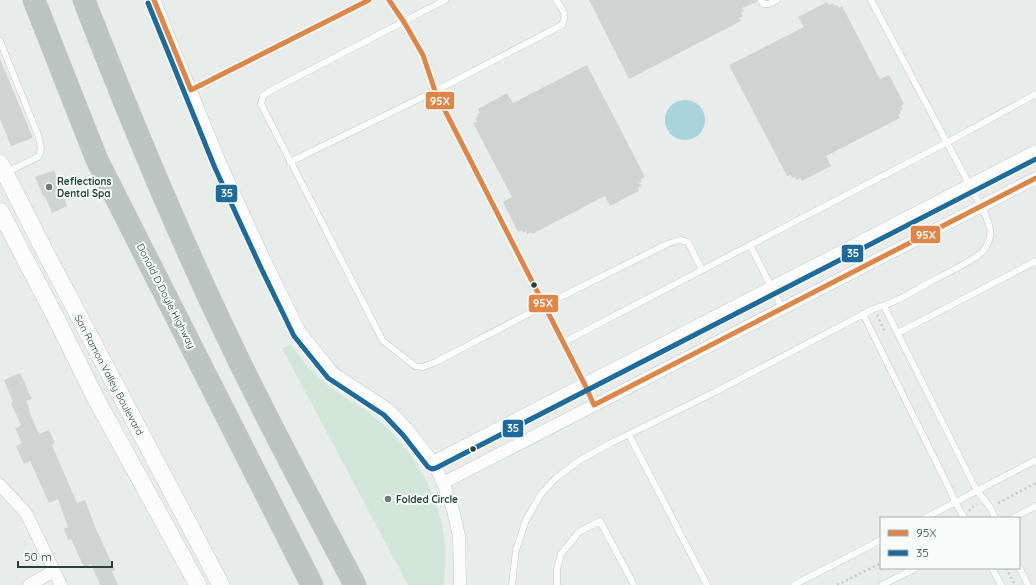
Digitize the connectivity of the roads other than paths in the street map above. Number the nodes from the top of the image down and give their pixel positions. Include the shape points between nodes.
1 (34, 0) edge
2 (84, 0) edge
3 (154, 0) edge
4 (369, 0) edge
5 (390, 0) edge
6 (445, 0) edge
7 (556, 0) edge
8 (761, 0) edge
9 (777, 0) edge
10 (871, 0) edge
11 (404, 22) junction
12 (0, 41) edge
13 (191, 90) junction
14 (435, 91) junction
15 (1036, 94) edge
16 (946, 143) junction
17 (1036, 151) edge
18 (290, 162) junction
19 (3, 173) edge
20 (1036, 178) edge
21 (969, 186) junction
22 (980, 207) junction
23 (0, 211) edge
24 (750, 245) junction
25 (1036, 261) edge
26 (702, 270) junction
27 (772, 288) junction
28 (545, 305) junction
29 (884, 306) junction
30 (782, 308) junction
31 (863, 314) junction
32 (898, 333) junction
33 (564, 342) junction
34 (585, 384) junction
35 (594, 405) junction
36 (629, 435) junction
37 (1036, 460) edge
38 (433, 462) junction
39 (443, 482) junction
40 (0, 485) edge
41 (977, 491) junction
42 (954, 502) junction
43 (1036, 506) edge
44 (966, 516) edge
45 (927, 517) edge
46 (995, 517) edge
47 (1015, 517) edge
48 (880, 541) edge
49 (914, 569) edge
50 (993, 569) edge
51 (1020, 569) edge
52 (54, 571) junction
53 (29, 585) edge
54 (61, 585) edge
55 (198, 585) edge
56 (221, 585) edge
57 (312, 585) edge
58 (355, 585) edge
59 (460, 585) edge
60 (512, 585) edge
61 (557, 585) edge
62 (634, 585) edge
63 (707, 585) edge
64 (794, 585) edge
65 (882, 585) edge
66 (1001, 585) edge
67 (1028, 585) edge

1 - 57 highway, Donald D Doyle Highway via 96,160
2 - 58 highway via 154,173 208,296 259,401
3 - 13 street
4 - 13 lane
5 - 11 lane
6 - 11 lane
7 - 14 lane via 565,14 562,25
8 - 9 lane via 763,4
10 - 16 lane
11 - 14 lane via 423,55
11 - 18 lane via 263,96 261,104
12 - 19 lane via 41,148 38,157
13 - 38 street via 266,265 300,332 333,373 389,410
14 - 18 lane
14 - 28 lane
15 - 16 lane
16 - 21 lane
16 - 24 lane
17 - 21 street
18 - 28 lane via 383,341 415,366 423,367 436,362
19 - 56 main road, San Ramon Valley Boulevard
20 - 22 street
21 - 22 lane
21 - 27 street
22 - 29 lane via 991,228 990,237 982,252
22 - 30 street
23 - 55 main road, San Ramon Valley Boulevard via 94,397
24 - 26 lane
24 - 27 lane
25 - 32 lane
26 - 28 lane via 688,242 680,240 667,244
26 - 33 lane
27 - 30 lane
27 - 34 street
28 - 33 lane
29 - 31 lane
29 - 32 lane
30 - 35 street
31 - 36 lane
31 - 42 lane
32 - 41 lane
33 - 34 lane
34 - 35 lane
34 - 38 street
35 - 39 street
36 - 60 lane via 580,460 556,478 541,494 526,520 516,550
36 - 63 lane
37 - 41 lane
38 - 39 street
39 - 59 street via 459,536
40 - 52 street via 26,514
41 - 42 lane
41 - 46 lane
42 - 44 lane
42 - 45 lane
43 - 47 lane
48 - 64 lane
49 - 65 lane
50 - 66 lane
51 - 67 lane
52 - 53 street
52 - 54 street
61 - 62 lane via 557,569 561,554 579,532 600,521

